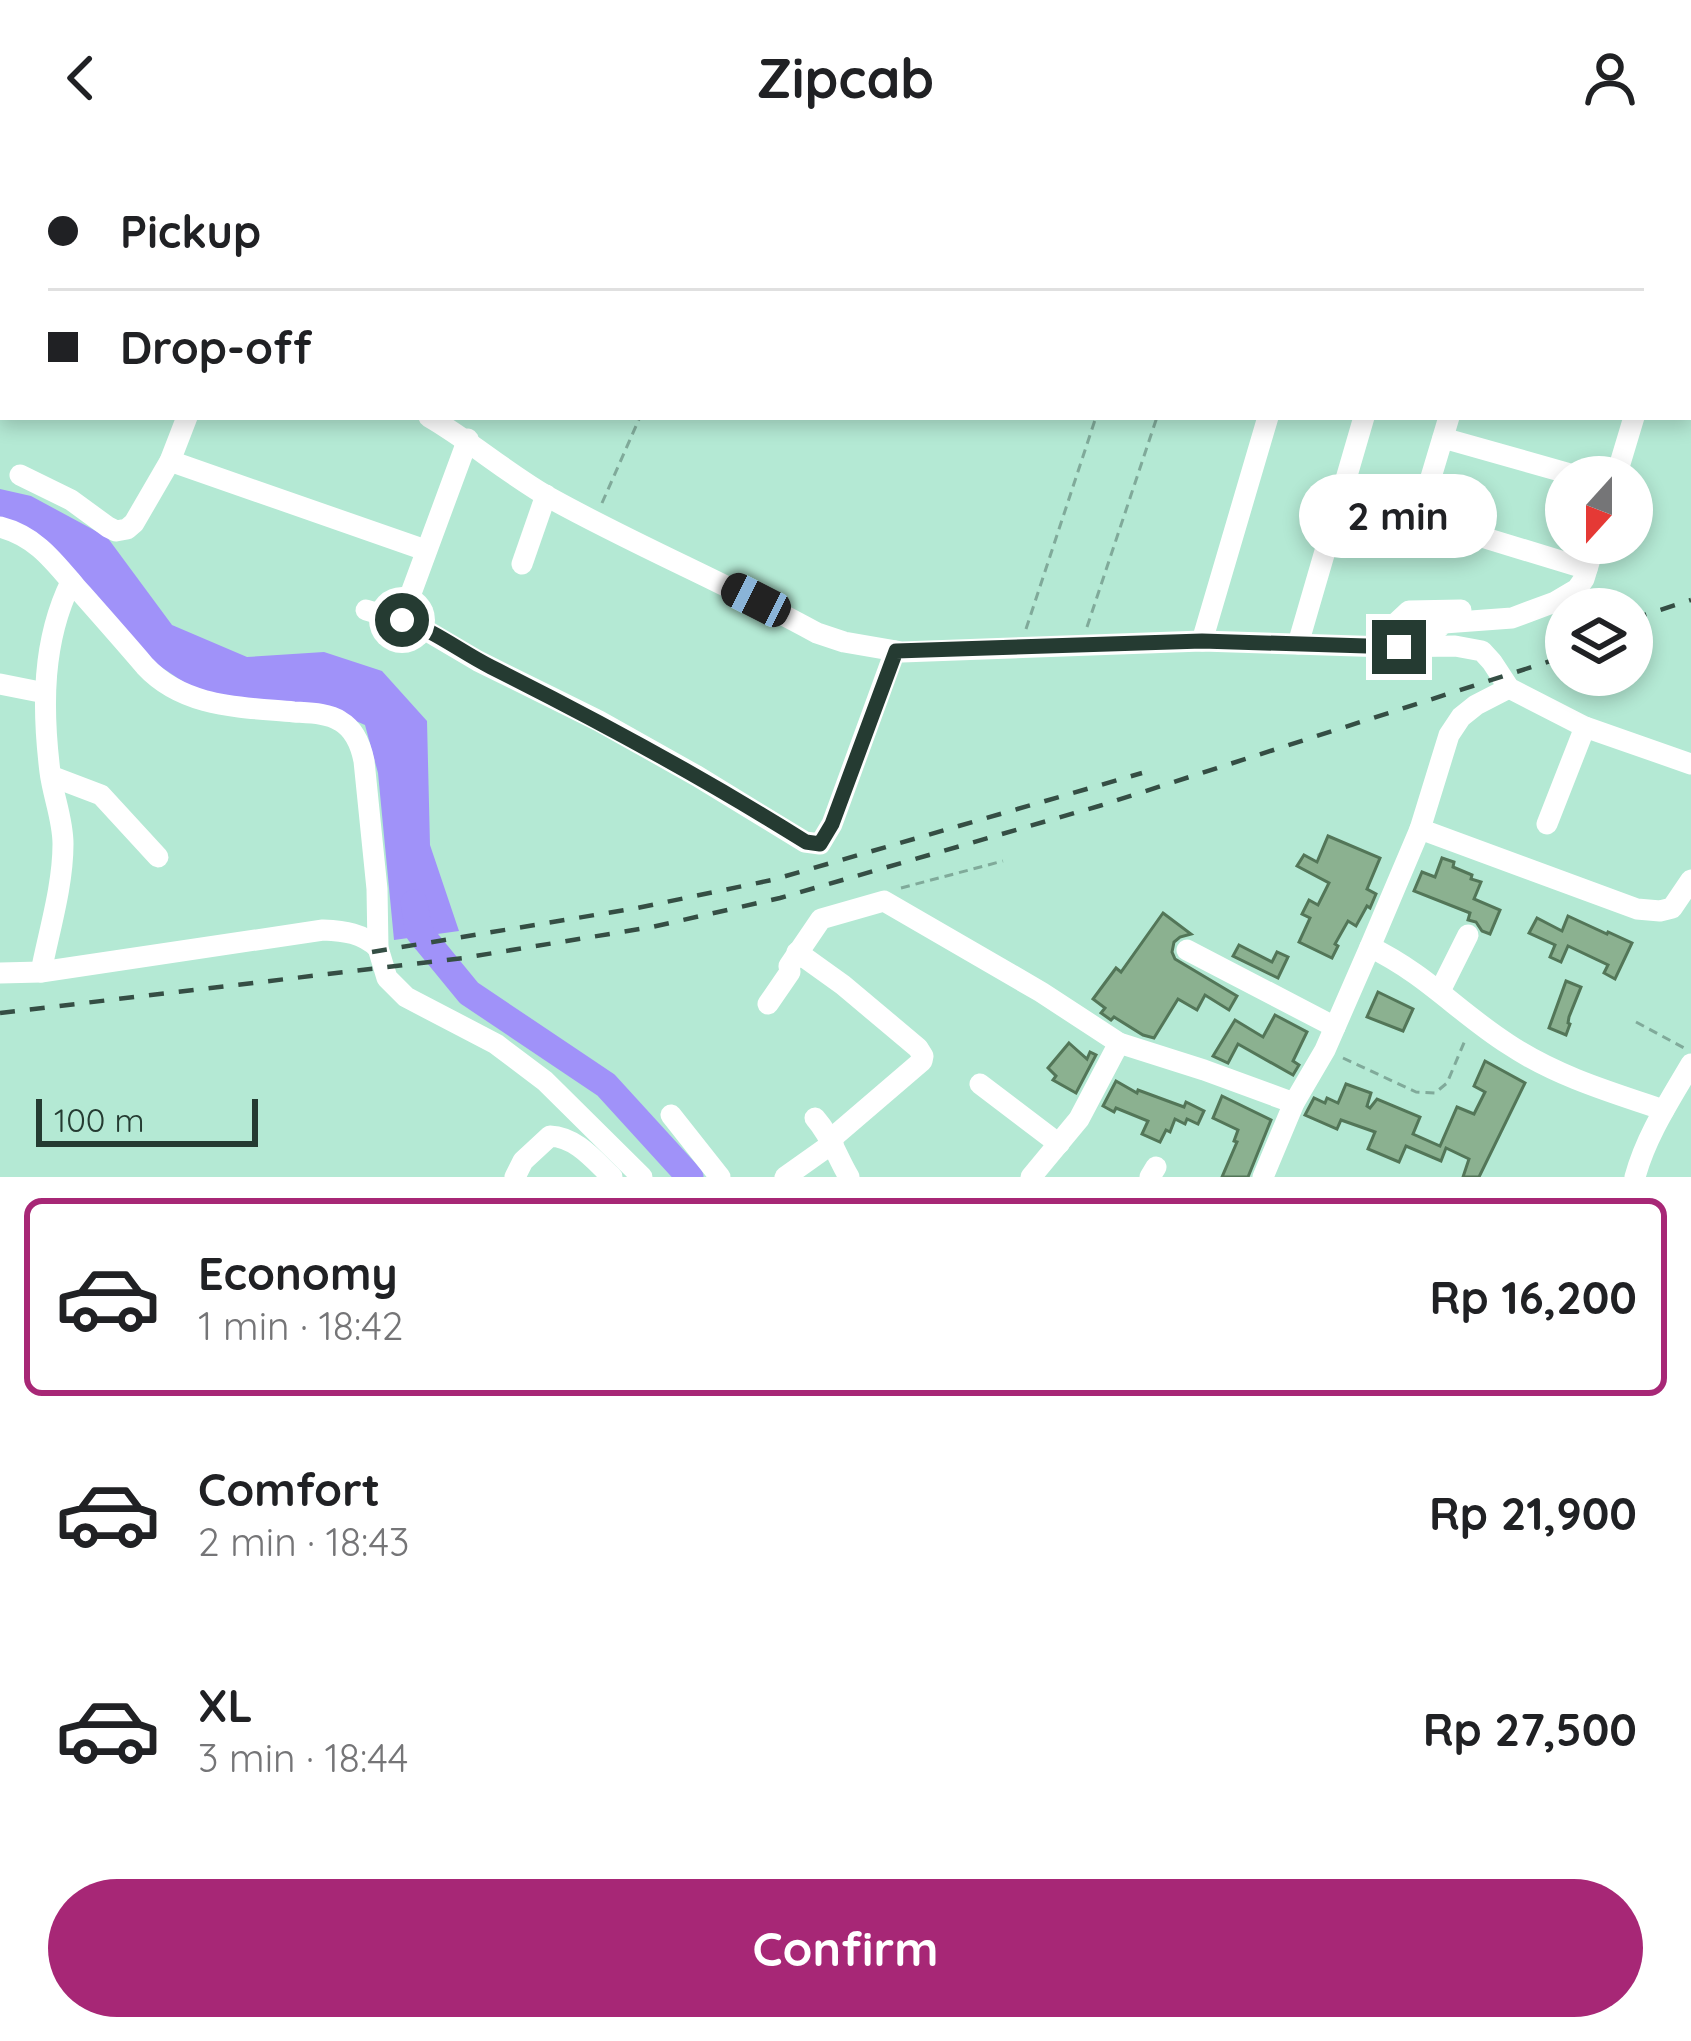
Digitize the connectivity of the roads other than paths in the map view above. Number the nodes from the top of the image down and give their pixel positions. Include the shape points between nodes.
1 (186, 420) edge
2 (434, 420) edge
3 (1267, 420) edge
4 (1363, 420) edge
5 (1633, 420) edge
6 (1446, 427) edge
7 (468, 440) junction
8 (1622, 456) edge
9 (170, 460) junction
10 (1545, 464) edge
11 (20, 475) dead end
12 (546, 495) junction
13 (0, 527) edge
14 (425, 550) junction
15 (522, 564) dead end
16 (1589, 564) edge
17 (1587, 569) junction
18 (71, 581) junction
19 (1534, 609) junction
20 (366, 610) dead end
21 (1409, 611) junction
22 (1444, 623) junction
23 (417, 625) junction
24 (1202, 641) junction
25 (1298, 644) junction
26 (1388, 647) junction
27 (1417, 647) junction
28 (896, 651) junction
29 (0, 684) edge
30 (1509, 688) junction
31 (45, 693) junction
32 (1585, 728) junction
33 (1691, 764) edge
34 (51, 776) junction
35 (1547, 824) dead end
36 (1420, 829) junction
37 (158, 857) dead end
38 (1691, 880) edge
39 (1468, 935) dead end
40 (1370, 947) junction
41 (378, 948) junction
42 (1186, 950) dead end
43 (797, 952) junction
44 (41, 972) junction
45 (0, 973) edge
46 (1441, 991) junction
47 (768, 1004) dead end
48 (1335, 1028) junction
49 (1119, 1043) junction
50 (1691, 1064) edge
51 (980, 1084) dead end
52 (1294, 1103) junction
53 (1664, 1110) junction
54 (670, 1115) dead end
55 (815, 1118) dead end
56 (832, 1141) junction
57 (1059, 1144) junction
58 (514, 1177) edge
59 (612, 1177) edge
60 (642, 1177) edge
61 (721, 1177) edge
62 (785, 1177) edge
63 (849, 1177) edge
64 (1031, 1177) edge
65 (1263, 1177) edge
66 (1635, 1177) edge

1 - 9 street
2 - 7 street
3 - 24 street
4 - 25 street
5 - 8 street
6 - 10 street
6 - 17 street via 1423,519
7 - 12 street
7 - 14 street
9 - 11 street via 134,524 116,531
9 - 14 street
12 - 15 street
12 - 28 street via 818,633
13 - 18 street via 38,545
14 - 23 street via 407,604
16 - 17 street
17 - 19 street via 1577,589
18 - 31 street via 54,621
18 - 41 street via 177,692 325,716 348,728 364,761
19 - 21 street
19 - 22 street
20 - 23 street
21 - 22 street
21 - 26 street
22 - 27 street
23 - 28 street via 820,844
24 - 25 street
24 - 28 street
25 - 26 street
26 - 27 street
27 - 30 street via 1482,651
29 - 31 street
30 - 32 street
30 - 36 street via 1476,705 1449,735
31 - 34 street
32 - 33 street
32 - 35 street
34 - 37 street via 101,795
34 - 44 street via 63,852
36 - 38 street via 1637,909 1672,908
36 - 40 street
39 - 46 street
40 - 46 street
40 - 48 street
41 - 44 street via 355,934 323,930
41 - 60 street via 394,987 545,1081
42 - 48 street
43 - 47 street
43 - 49 street via 821,920 884,901
43 - 56 street via 923,1056
44 - 45 street
46 - 53 street via 1510,1046 1580,1083
48 - 52 street
49 - 52 street
49 - 57 street
50 - 53 street
51 - 57 street
52 - 65 street
53 - 66 street
54 - 61 street
55 - 56 street
56 - 62 street
56 - 63 street
57 - 64 street
58 - 59 street via 550,1136 573,1142

